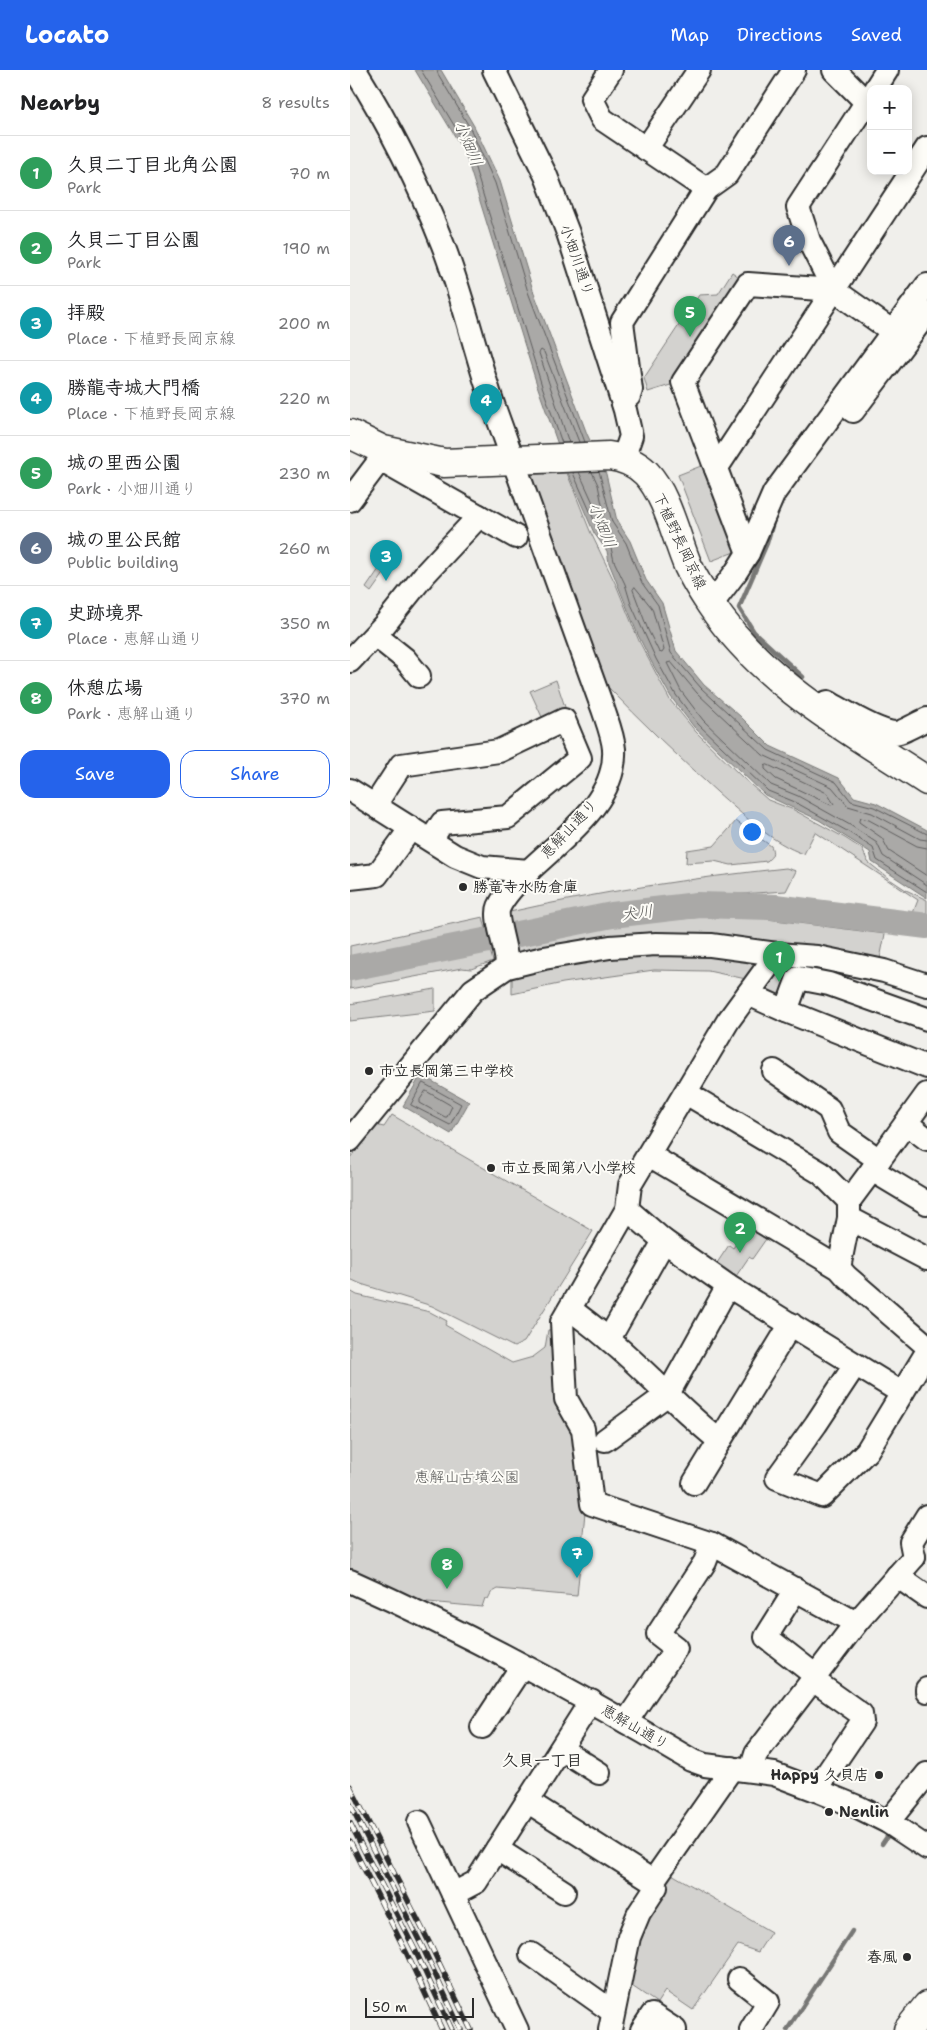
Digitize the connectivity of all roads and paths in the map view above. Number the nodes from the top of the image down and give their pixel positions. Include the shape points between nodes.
1 (355, 70) edge
2 (494, 70) edge
3 (611, 70) edge
4 (699, 70) edge
5 (794, 70) edge
6 (834, 70) edge
7 (887, 70) edge
8 (878, 85) edge
9 (867, 96) edge
10 (867, 103) edge
11 (646, 149) junction
12 (921, 154) edge
13 (706, 189) junction
14 (927, 286) edge
15 (834, 290) junction
16 (927, 313) edge
17 (892, 331) junction
18 (841, 401) junction
19 (625, 410) junction
20 (350, 434) edge
21 (381, 455) junction
22 (518, 459) junction
23 (623, 459) junction
24 (716, 469) junction
25 (350, 500) edge
26 (480, 516) junction
27 (516, 537) dead end
28 (748, 553) junction
29 (711, 605) junction
30 (375, 635) junction
31 (351, 659) edge
32 (419, 676) dead end
33 (814, 707) junction
34 (927, 718) edge
35 (927, 781) edge
36 (350, 790) edge
37 (375, 805) junction
38 (411, 828) junction
39 (431, 840) junction
40 (529, 871) junction
41 (350, 878) edge
42 (777, 954) junction
43 (507, 963) junction
44 (927, 985) edge
45 (748, 994) junction
46 (786, 1011) junction
47 (927, 1019) edge
48 (927, 1067) edge
49 (774, 1071) dead end
50 (686, 1093) junction
51 (927, 1094) edge
52 (906, 1123) junction
53 (927, 1139) edge
54 (350, 1140) edge
55 (649, 1155) junction
56 (876, 1165) junction
57 (927, 1203) edge
58 (627, 1208) junction
59 (849, 1210) junction
60 (664, 1241) junction
61 (927, 1259) edge
62 (839, 1268) junction
63 (728, 1286) junction
64 (570, 1309) junction
65 (792, 1324) junction
66 (609, 1339) junction
67 (926, 1354) edge
68 (855, 1365) junction
69 (902, 1393) junction
70 (668, 1394) junction
71 (605, 1440) dead end
72 (720, 1441) junction
73 (694, 1483) dead end
74 (927, 1516) edge
75 (712, 1544) junction
76 (920, 1557) edge
77 (897, 1576) junction
78 (350, 1581) edge
79 (796, 1589) junction
80 (927, 1597) edge
81 (856, 1623) junction
82 (522, 1666) junction
83 (815, 1678) junction
84 (591, 1701) junction
85 (626, 1722) junction
86 (482, 1727) dead end
87 (561, 1749) junction
88 (742, 1769) junction
89 (598, 1773) dead end
90 (927, 1774) edge
91 (816, 1790) junction
92 (527, 1801) junction
93 (419, 1822) dead end
94 (892, 1825) junction
95 (927, 1848) edge
96 (497, 1849) junction
97 (654, 1880) junction
98 (564, 1892) dead end
99 (453, 1894) junction
100 (531, 1954) dead end
101 (739, 1979) dead end
102 (927, 2006) edge
103 (611, 2021) edge
104 (517, 2030) edge
105 (642, 2030) edge
106 (675, 2030) edge
107 (751, 2030) edge
108 (908, 2030) edge

1 - 22 street, 恵解山通り via 407,161 443,245 472,328 495,409
2 - 19 street, 小畑川通り via 546,176 568,233
3 - 11 street via 592,99 602,119
4 - 11 street
5 - 13 street via 726,174
6 - 9 street
7 - 8 street
10 - 15 street via 798,207 808,241
11 - 13 street
12 - 15 street
13 - 19 street via 622,322 631,390
14 - 17 street
15 - 17 street
15 - 24 street
15 - 24 street via 748,284 688,374 683,382
16 - 18 street via 854,411
17 - 18 street
18 - 28 street via 774,493
19 - 23 street, 小畑川通り via 632,436
20 - 21 main road, 下植野長岡京線
21 - 22 main road, 下植野長岡京線 via 444,463
21 - 25 street
21 - 26 street
22 - 23 main road, 下植野長岡京線 via 608,456
22 - 40 street, 恵解山通り via 614,748 613,772 601,796 580,822
23 - 29 main road, 下植野長岡京線 via 647,474 660,494 689,568
24 - 28 street
26 - 27 street
26 - 30 street via 425,574
28 - 29 street
29 - 33 main road, 下植野長岡京線 via 736,638 775,678
30 - 31 street
30 - 32 street via 406,659
33 - 34 street via 828,702 880,729 896,733
33 - 35 main road, 下植野長岡京線
36 - 37 street
37 - 38 street
37 - 39 street via 401,765 499,751 564,720 580,758 508,817 442,823
38 - 39 street
38 - 41 street via 377,875
39 - 40 street via 455,856 482,867
40 - 43 street, 恵解山通り via 498,908
42 - 43 street via 712,945 656,944 610,946
42 - 44 street via 817,957 884,971
42 - 45 street
43 - 54 street via 473,990
45 - 46 street
45 - 50 street via 728,1021
46 - 47 street via 798,978 829,984
46 - 48 street
49 - 56 street via 829,1109 839,1132
50 - 55 street
50 - 59 street via 821,1173
51 - 52 street
52 - 53 street
52 - 56 street
55 - 58 street via 630,1185
55 - 62 street
56 - 57 street
56 - 59 street
58 - 60 street
58 - 64 street
59 - 61 street
59 - 62 street
60 - 63 street
60 - 66 street
62 - 67 street via 882,1306
63 - 65 street
63 - 70 street
64 - 66 street
64 - 75 street via 562,1322 566,1399 583,1429 592,1504
65 - 68 street
65 - 72 street
66 - 70 street
67 - 69 street
68 - 69 street
68 - 69 street via 777,1478 822,1496 867,1451
70 - 71 street
70 - 72 street
72 - 73 street
74 - 76 street via 910,1542
75 - 79 street
75 - 85 street via 705,1562 658,1634 676,1648
76 - 77 street
77 - 80 street
77 - 81 street
78 - 82 street, 恵解山通り
79 - 81 street
79 - 83 street via 766,1637
81 - 83 street
82 - 84 street, 恵解山通り
82 - 86 street
83 - 88 street
83 - 91 street via 861,1714 862,1722
84 - 85 street, 恵解山通り
84 - 87 street
85 - 88 street, 恵解山通り via 691,1760
87 - 89 street
87 - 92 street
88 - 91 street, 恵解山通り via 774,1774
88 - 97 street
90 - 94 street
91 - 94 street, 恵解山通り
92 - 96 street
92 - 97 street
93 - 99 street
94 - 95 street, 恵解山通り
96 - 98 street
96 - 99 street via 476,1882
97 - 103 street via 656,1887 639,1913 629,1937
99 - 104 street
100 - 103 street
101 - 107 street via 768,2002
102 - 108 main road
105 - 106 street via 652,2015

